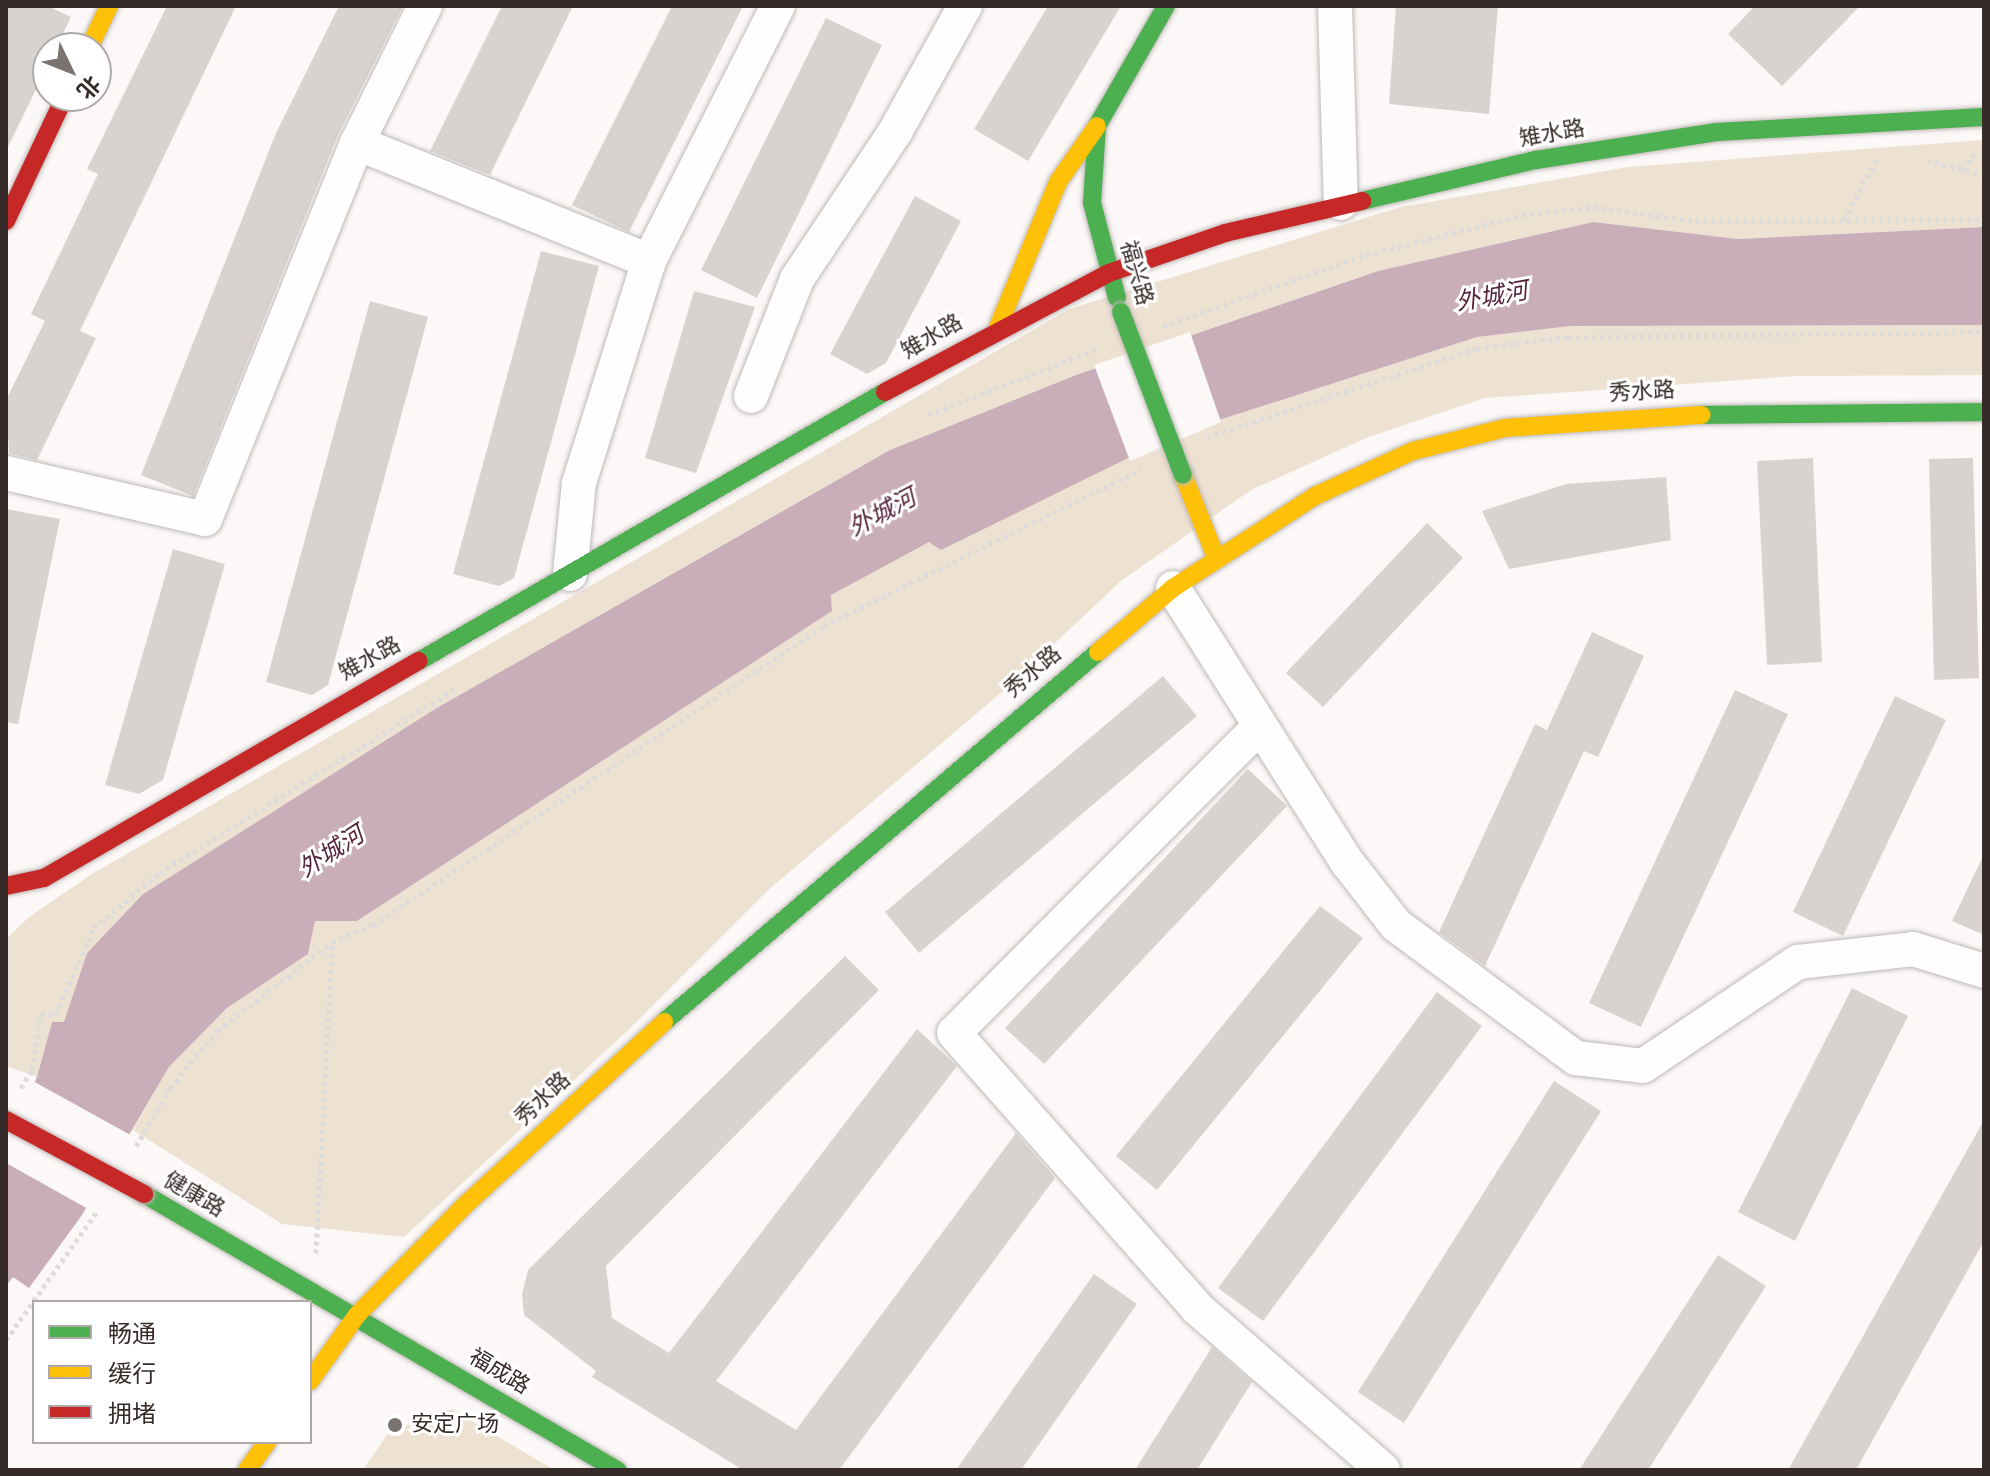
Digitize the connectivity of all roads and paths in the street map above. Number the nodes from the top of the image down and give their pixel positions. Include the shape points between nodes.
1 (109, 6) edge
2 (425, 6) edge
3 (778, 6) edge
4 (965, 6) edge
5 (1166, 6) edge
6 (1335, 6) edge
7 (97, 32) edge
8 (57, 112) edge
9 (1984, 117) edge
10 (1097, 126) junction
11 (357, 143) junction
12 (1888, 155) dead end
13 (1912, 156) dead end
14 (1984, 176) edge
15 (1341, 203) junction
16 (1844, 220) junction
17 (1984, 220) edge
18 (6, 221) edge
19 (649, 261) junction
20 (1109, 273) junction
21 (998, 327) junction
22 (1149, 331) dead end
23 (1984, 332) edge
24 (1107, 346) dead end
25 (751, 396) dead end
26 (1984, 412) edge
27 (923, 417) dead end
28 (1194, 443) dead end
29 (1152, 463) dead end
30 (6, 473) edge
31 (1215, 555) junction
32 (570, 574) junction
33 (1173, 588) junction
34 (467, 681) dead end
35 (1260, 726) junction
36 (44, 878) junction
37 (6, 886) edge
38 (6, 907) edge
39 (332, 942) junction
40 (1984, 971) edge
41 (13, 1100) dead end
42 (6, 1120) edge
43 (132, 1153) dead end
44 (101, 1205) dead end
45 (314, 1292) junction
46 (34, 1300) edge
47 (32, 1303) edge
48 (357, 1315) junction
49 (6, 1340) edge
50 (312, 1378) edge
51 (266, 1444) edge
52 (247, 1470) edge
53 (617, 1470) edge
54 (1383, 1470) edge

1 - 7 street
2 - 11 street
3 - 19 street
4 - 25 street via 895,132 797,279
5 - 10 street, 福兴路
6 - 15 street
8 - 18 street
9 - 15 street, 雉水路 via 1717,132 1536,160
10 - 20 street, 福兴路 via 1092,203
10 - 21 street via 1058,182
11 - 19 street
11 - 30 street via 205,519
12 - 16 path via 1878,158
13 - 14 path
15 - 20 street, 雉水路
16 - 17 path
16 - 22 path via 1695,221 1593,207 1522,215 1359,257
19 - 32 street via 579,483
20 - 21 street, 雉水路
20 - 31 street, 福兴路, bridge
21 - 32 street, 雉水路
23 - 28 path via 1568,337 1477,348 1375,376
24 - 27 path
26 - 31 street, 秀水路 via 1621,416 1505,428 1413,451 1315,496
29 - 39 path via 824,626 373,925
31 - 33 street, 秀水路
32 - 36 street, 雉水路
33 - 35 street
33 - 48 street, 秀水路 via 724,966
34 - 41 path via 159,873 94,928 56,1014 41,1014 32,1070
35 - 40 street via 1396,925 1576,1058 1643,1066 1798,962 1913,949
35 - 54 street via 954,1033 1198,1309
36 - 37 street, 雉水路
36 - 38 street
39 - 43 path via 217,1031 170,1088
39 - 45 path
42 - 45 street, 健康路, bridge
44 - 46 path
45 - 48 street, 健康路
47 - 49 path
48 - 50 street, 秀水路
48 - 53 street, 福成路
51 - 52 street

